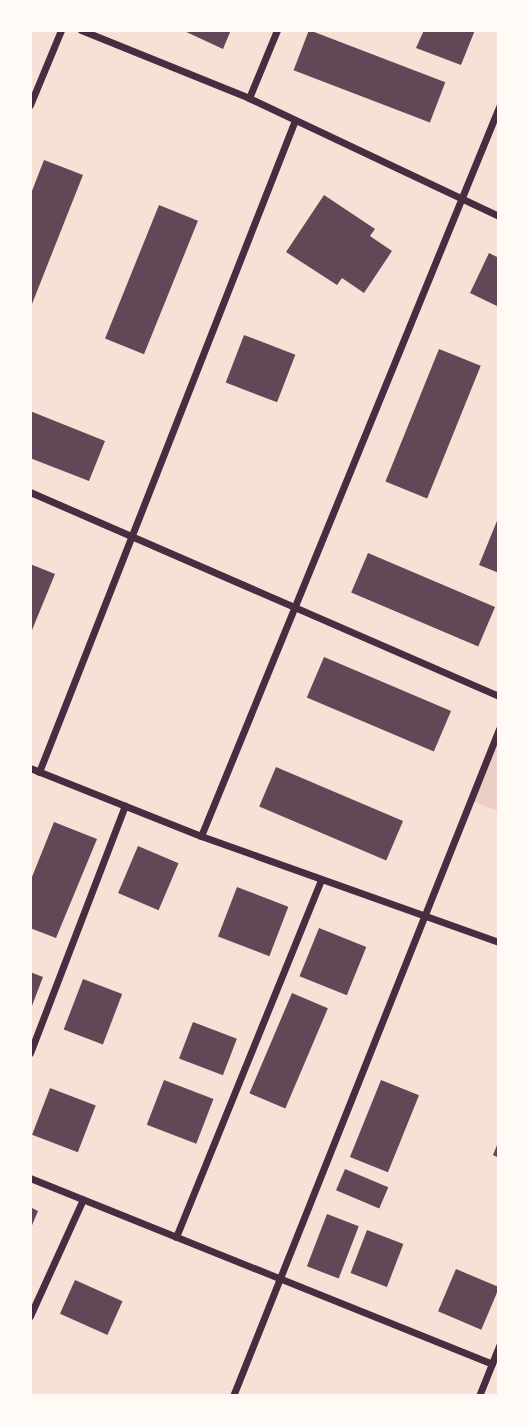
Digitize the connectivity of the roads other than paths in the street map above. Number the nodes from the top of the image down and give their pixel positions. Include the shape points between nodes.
1 (61, 30) edge
2 (81, 30) edge
3 (277, 30) edge
4 (249, 98) junction
5 (30, 105) edge
6 (499, 107) edge
7 (295, 120) junction
8 (462, 198) junction
9 (499, 215) edge
10 (30, 492) edge
11 (132, 536) junction
12 (296, 608) junction
13 (499, 696) edge
14 (499, 729) edge
15 (30, 768) edge
16 (39, 772) junction
17 (125, 806) junction
18 (201, 836) junction
19 (321, 880) junction
20 (426, 918) junction
21 (499, 942) edge
22 (30, 1053) edge
23 (30, 1178) edge
24 (83, 1199) junction
25 (176, 1237) junction
26 (279, 1278) junction
27 (30, 1316) edge
28 (499, 1346) edge
29 (492, 1364) junction
30 (233, 1396) edge
31 (479, 1396) edge

1 - 5 street
2 - 4 street
3 - 4 street
4 - 7 street
6 - 8 street
7 - 8 street
7 - 11 street
8 - 9 street
8 - 12 street
10 - 11 street
11 - 12 street
11 - 16 street
12 - 13 street
12 - 18 street
14 - 20 street
15 - 16 street
16 - 17 street
17 - 18 street
17 - 22 street
18 - 19 street
19 - 20 street
19 - 25 street
20 - 21 street
20 - 26 street
23 - 24 street
24 - 25 street
24 - 27 street
25 - 26 street
26 - 29 street
26 - 30 street
28 - 29 street
29 - 31 street

